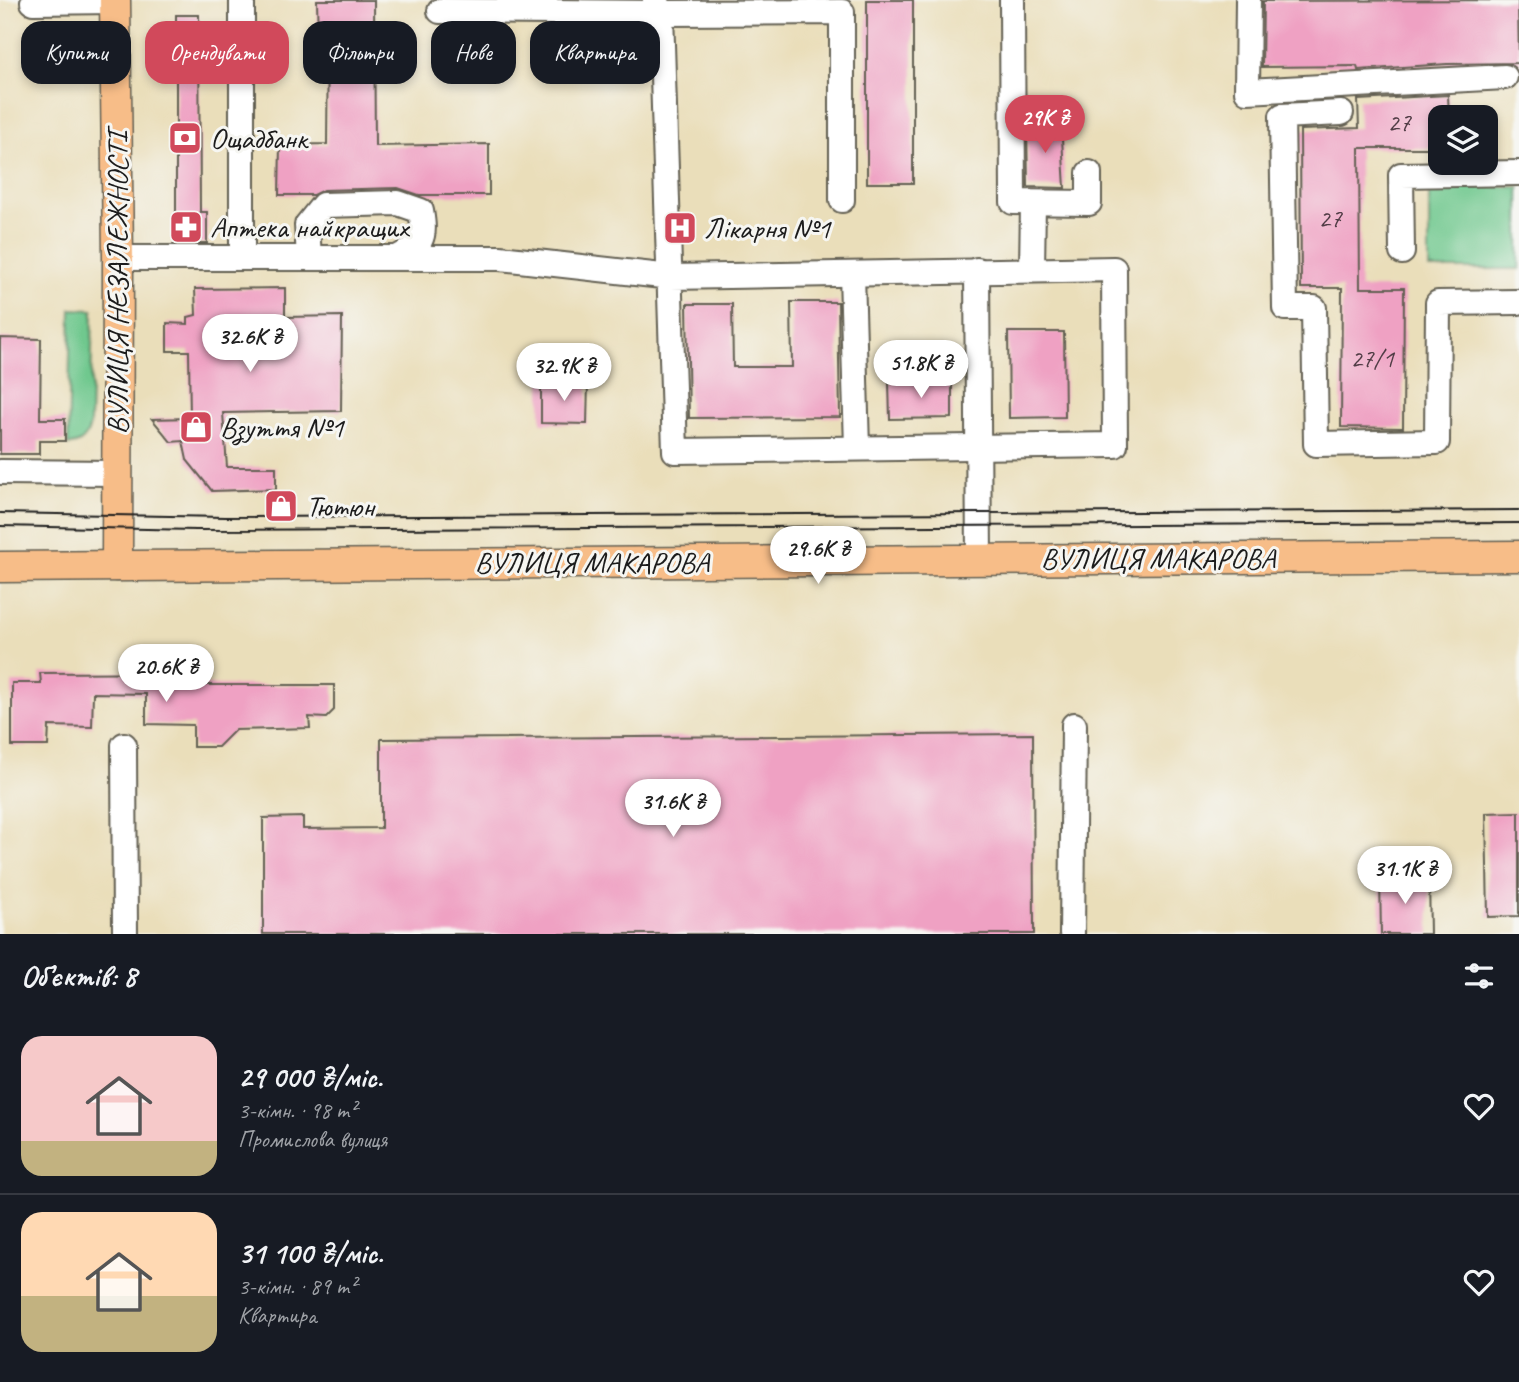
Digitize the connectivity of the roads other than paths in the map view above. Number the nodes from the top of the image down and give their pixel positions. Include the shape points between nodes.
1 (242, 0) edge
2 (1012, 0) edge
3 (1248, 0) edge
4 (115, 1) edge
5 (33, 2) dead end
6 (658, 7) edge
7 (440, 11) dead end
8 (1505, 77) dead end
9 (1341, 113) dead end
10 (1089, 173) dead end
11 (1519, 173) edge
12 (842, 200) dead end
13 (1033, 203) junction
14 (1402, 252) dead end
15 (118, 258) junction
16 (242, 258) junction
17 (309, 258) junction
18 (397, 258) junction
19 (1032, 269) junction
20 (978, 270) junction
21 (852, 274) junction
22 (671, 276) junction
23 (1519, 302) edge
24 (978, 447) junction
25 (857, 448) junction
26 (0, 472) edge
27 (118, 473) junction
28 (1519, 556) edge
29 (979, 560) junction
30 (117, 566) junction
31 (0, 567) edge
32 (1073, 725) dead end
33 (124, 745) dead end
34 (125, 934) edge
35 (1072, 934) edge

1 - 16 street
2 - 13 street via 1013,202
3 - 8 street via 1247,90
4 - 5 street
4 - 15 main road, ВУЛИЦЯ НЕЗАЛЕЖНОСТІ
6 - 7 street
6 - 12 street via 842,12
6 - 22 street
9 - 23 street via 1282,116 1285,307 1314,308 1316,444 1437,442 1438,303
10 - 13 street via 1089,202
11 - 14 street via 1401,175
13 - 19 street
15 - 16 street
15 - 27 main road, ВУЛИЦЯ НЕЗАЛЕЖНОСТІ
16 - 17 street
17 - 18 street
17 - 18 street via 307,225 323,205 398,203 421,211 425,231 416,248
18 - 22 street via 500,258
19 - 20 street
19 - 24 street via 1114,269 1115,445
20 - 21 street
20 - 24 street
21 - 22 street
21 - 25 street
22 - 25 street via 675,451
24 - 25 street
24 - 29 street
26 - 27 street
27 - 30 main road, ВУЛИЦЯ НЕЗАЛЕЖНОСТІ
28 - 29 main road, ВУЛИЦЯ МАКАРОВА
29 - 30 main road, ВУЛИЦЯ МАКАРОВА
30 - 31 main road, ВУЛИЦЯ МАКАРОВА
32 - 35 street
33 - 34 street

